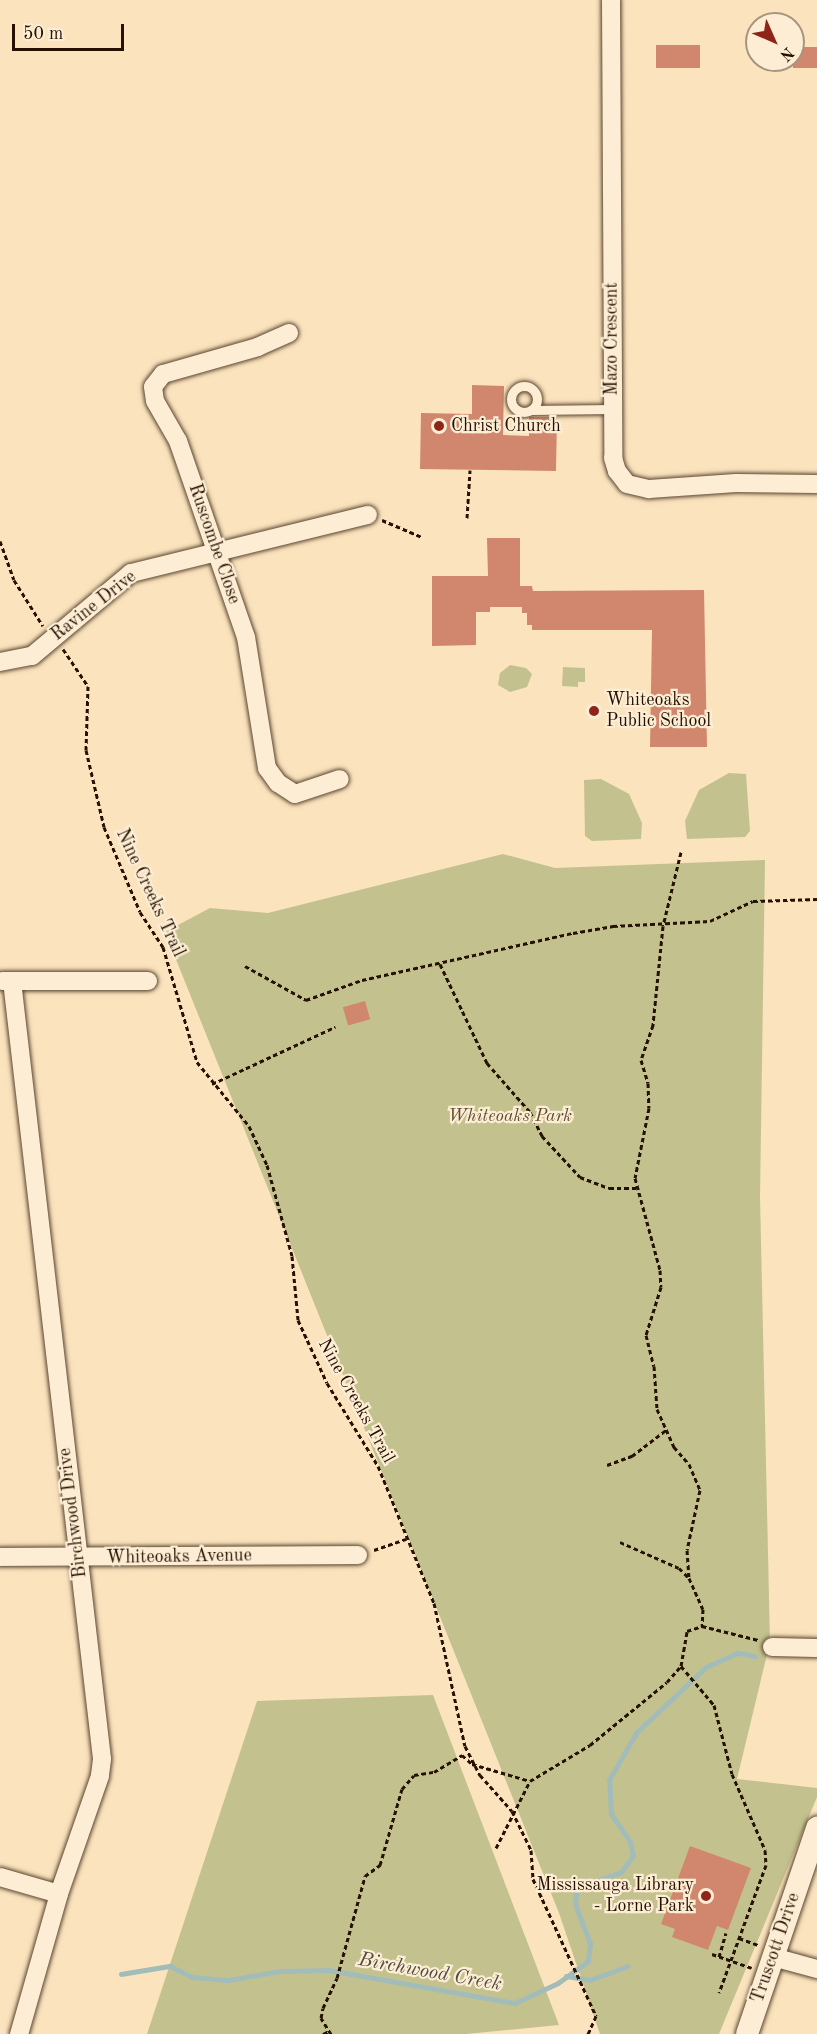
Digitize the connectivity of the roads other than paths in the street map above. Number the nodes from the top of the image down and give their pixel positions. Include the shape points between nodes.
1 (611, 0) edge
2 (289, 333) dead end
3 (612, 409) junction
4 (531, 410) dead end
5 (817, 484) edge
6 (368, 515) road end
7 (217, 549) junction
8 (0, 662) edge
9 (340, 779) dead end
10 (6, 981) edge
11 (148, 981) dead end
12 (358, 1555) road end
13 (0, 1557) edge
14 (79, 1558) junction
15 (772, 1647) road end
16 (817, 1648) edge
17 (817, 1828) edge
18 (0, 1877) edge
19 (59, 1894) junction
20 (768, 1959) junction
21 (817, 1969) edge
22 (19, 2034) edge
23 (747, 2034) edge

1 - 3 street, Mazo Crescent
2 - 7 street, Ruscombe Close via 258,347 163,374 153,387 155,401 178,441
3 - 4 lane
3 - 5 street, Mazo Crescent via 613,458 627,484 649,489 736,483
6 - 7 street, Ravine Drive
7 - 8 street, Ravine Drive via 131,573 32,656
7 - 9 street, Ruscombe Close via 246,637 267,768 278,783 295,794
10 - 11 street, Birchwood Drive
10 - 14 street, Birchwood Drive
12 - 14 street, Whiteoaks Avenue
13 - 14 street, Whiteoaks Avenue
14 - 19 street, Birchwood Drive via 102,1759 100,1776
15 - 16 street
17 - 20 street, Truscott Drive
18 - 19 street
19 - 22 street, Birchwood Drive
20 - 21 street
20 - 23 street, Truscott Drive

